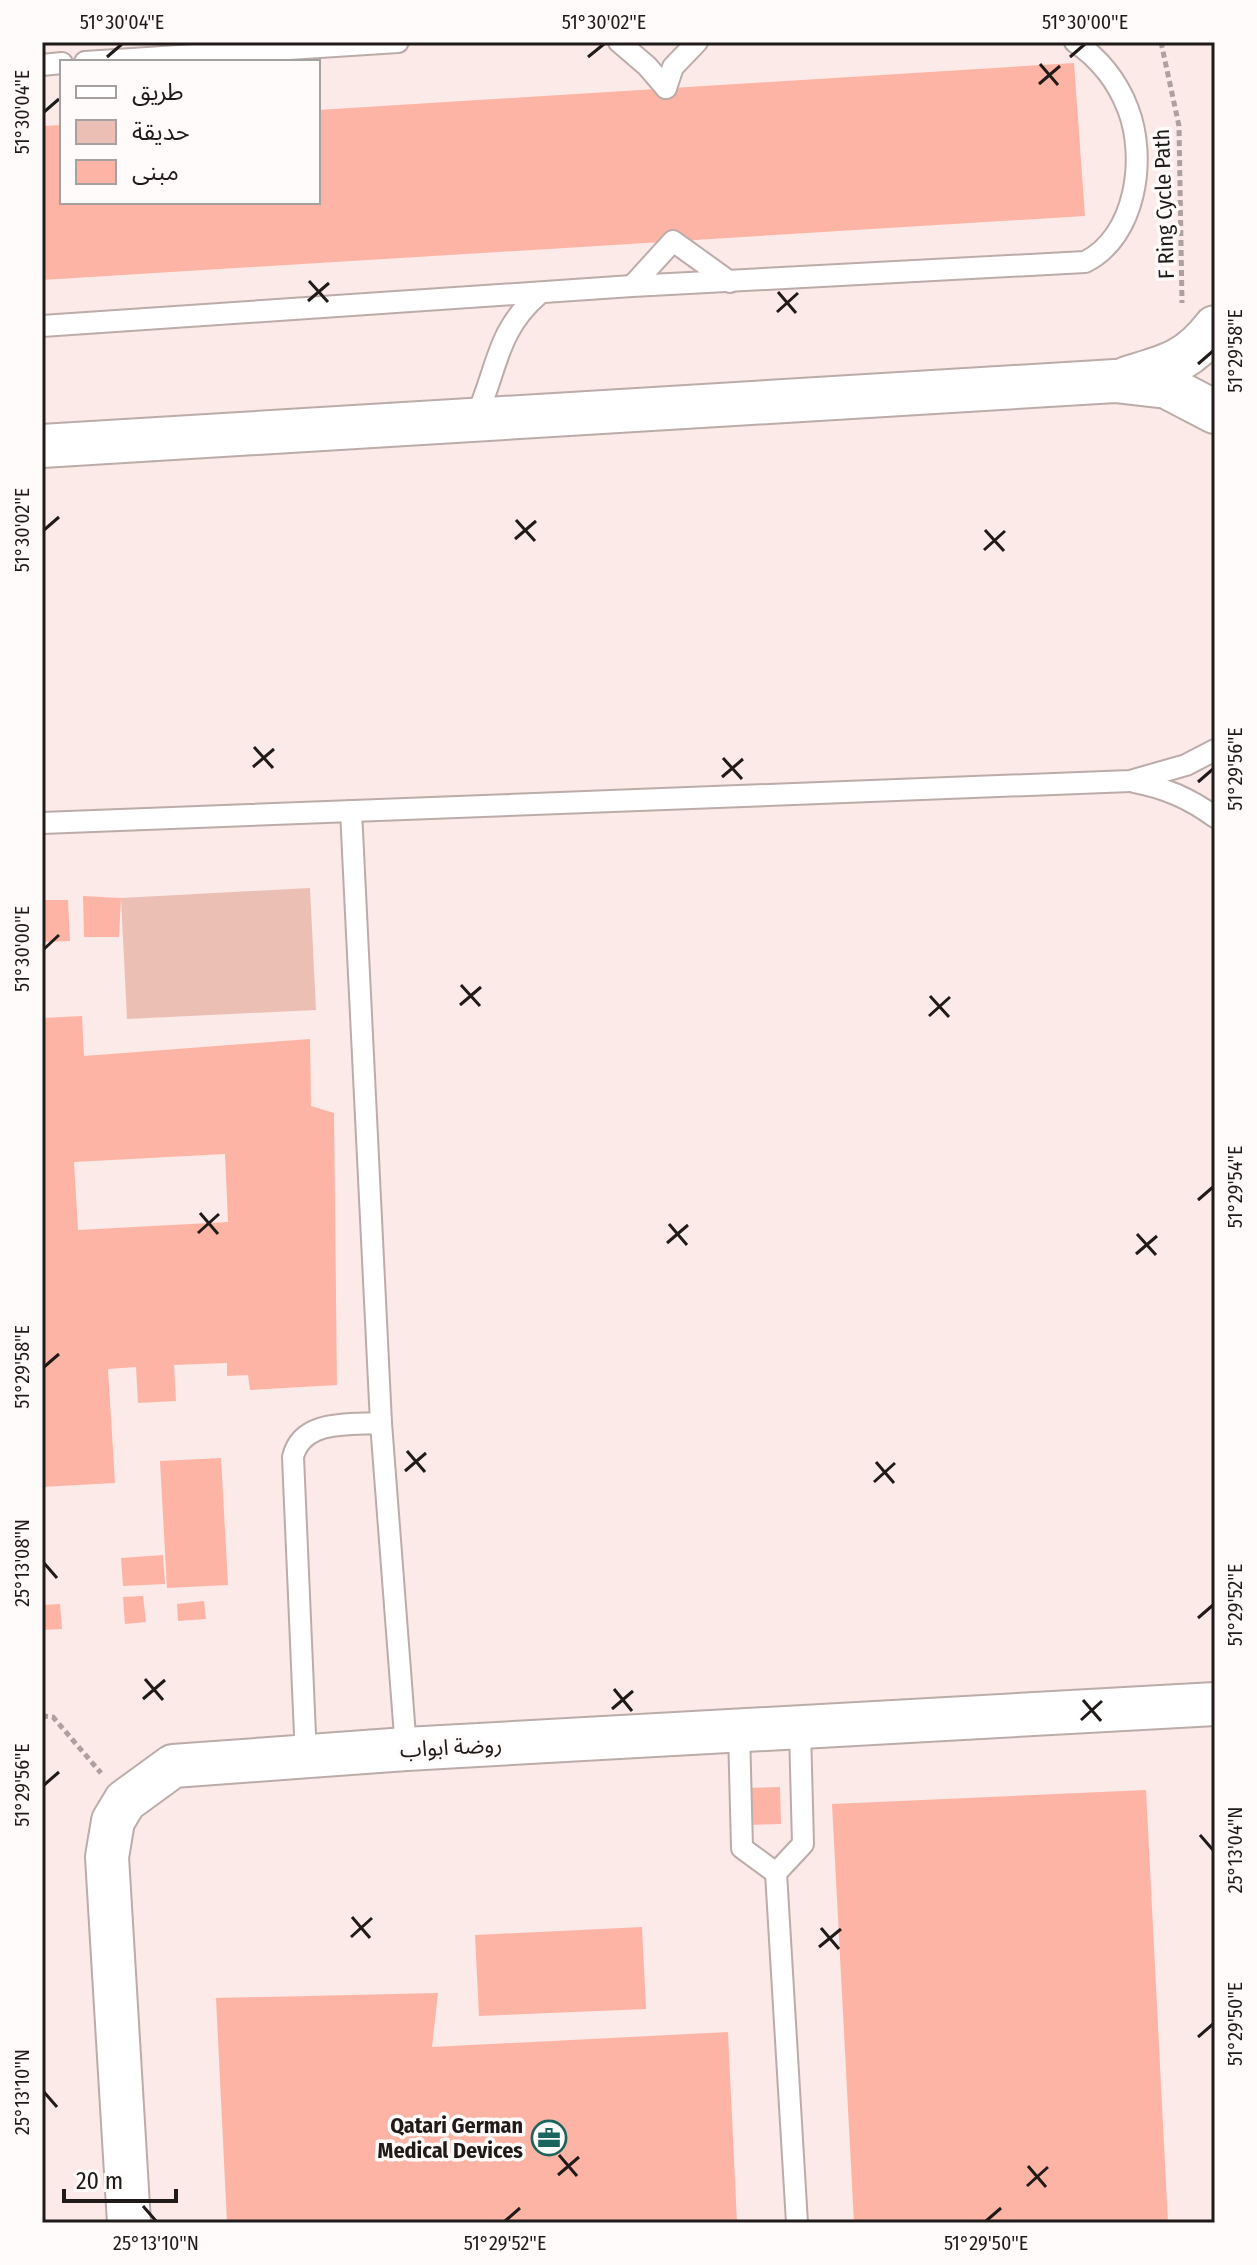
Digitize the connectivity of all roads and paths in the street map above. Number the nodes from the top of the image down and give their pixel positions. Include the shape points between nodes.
1 (398, 42) edge
2 (619, 42) edge
3 (697, 42) edge
4 (1075, 42) edge
5 (1161, 42) edge
6 (116, 60) edge
7 (730, 282) junction
8 (632, 286) junction
9 (539, 294) junction
10 (42, 326) edge
11 (1215, 327) edge
12 (1172, 366) junction
13 (1115, 381) junction
14 (1215, 412) edge
15 (475, 419) junction
16 (42, 446) edge
17 (1215, 750) edge
18 (1130, 781) junction
19 (351, 811) junction
20 (1215, 817) edge
21 (42, 823) edge
22 (381, 1423) junction
23 (1215, 1704) edge
24 (42, 1716) edge
25 (800, 1730) junction
26 (739, 1731) junction
27 (406, 1749) junction
28 (306, 1758) junction
29 (125, 1801) junction
30 (776, 1873) junction
31 (129, 2223) edge
32 (797, 2223) edge

1 - 6 lane
2 - 3 lane via 666,88 673,67
4 - 7 lane via 1110,73 1129,110 1137,161 1122,224 1100,255 1085,262
5 - 12 path, F Ring Cycle Path via 1179,126 1182,209 1182,318
7 - 8 lane
7 - 8 lane via 673,241
8 - 9 lane
9 - 10 lane
9 - 15 lane via 516,313 499,345 490,387
11 - 12 street
12 - 13 street
13 - 14 street via 1167,387
13 - 15 street
15 - 16 street
17 - 18 lane via 1186,765
18 - 19 lane
18 - 20 lane via 1194,801
19 - 21 lane
19 - 22 lane
22 - 27 lane
22 - 28 lane via 314,1429 300,1440 293,1457
23 - 25 street, روضة ابواب
24 - 29 path via 53,1717
25 - 26 street, روضة ابواب
25 - 30 lane via 803,1844
26 - 27 street, روضة ابواب
26 - 30 lane via 742,1848
27 - 28 street, روضة ابواب
28 - 29 street, روضة ابواب via 173,1766
29 - 31 street via 113,1821 107,1857
30 - 32 lane

